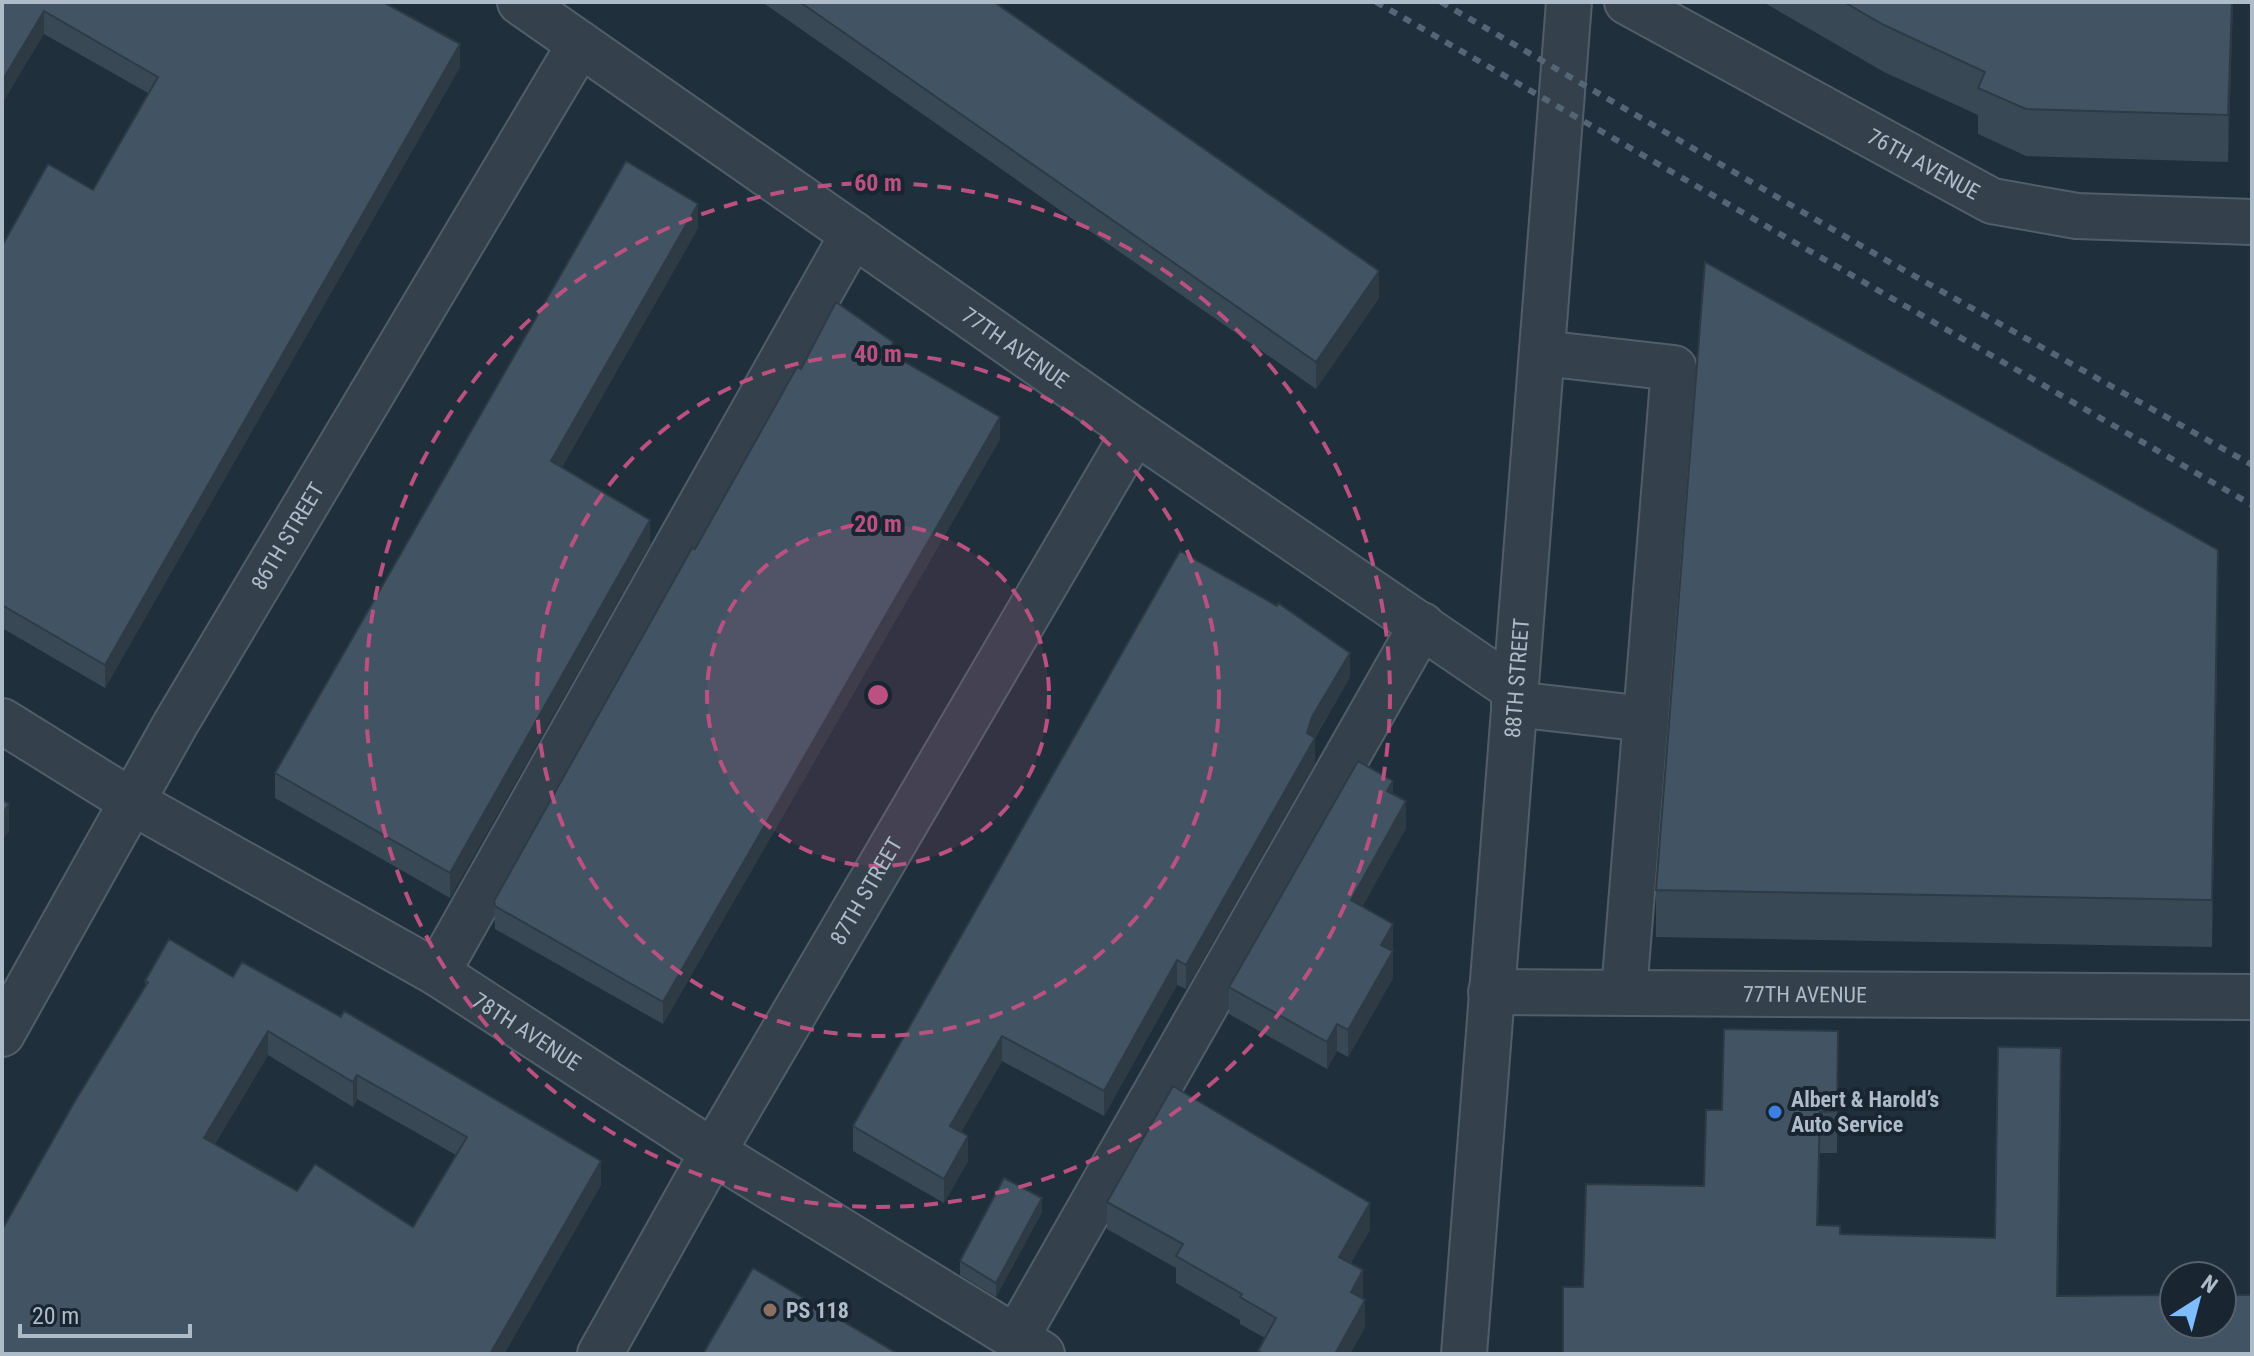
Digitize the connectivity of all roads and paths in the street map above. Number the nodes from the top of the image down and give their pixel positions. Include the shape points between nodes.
1 (520, 2) edge
2 (1569, 2) edge
3 (1627, 2) edge
4 (580, 44) junction
5 (2252, 222) edge
6 (853, 234) junction
7 (1542, 353) junction
8 (1135, 431) junction
9 (1422, 625) junction
10 (1515, 697) junction
11 (1646, 719) junction
12 (2, 721) edge
13 (134, 803) junction
14 (437, 973) junction
15 (1491, 992) junction
16 (1624, 992) junction
17 (2252, 997) edge
18 (2, 1034) edge
19 (713, 1152) junction
20 (1029, 1346) edge
21 (600, 1354) edge
22 (1464, 1354) edge

1 - 4 street, 77TH AVENUE
2 - 7 street, 88TH STREET
3 - 5 street, 76TH AVENUE via 1992,201 2077,216
4 - 6 street, 77TH AVENUE
4 - 13 street, 86TH STREET via 176,723
6 - 8 street, 77TH AVENUE
6 - 14 street
7 - 10 street, 88TH STREET
7 - 11 street via 1674,368
8 - 9 street, 77TH AVENUE
8 - 19 street, 87TH STREET
9 - 10 street, 77TH AVENUE
9 - 20 street
10 - 11 street
10 - 15 street, 88TH STREET
11 - 16 street
12 - 13 street, 78TH AVENUE
13 - 14 street, 78TH AVENUE
13 - 18 street, 86TH STREET
14 - 19 street, 78TH AVENUE
15 - 16 street, 77TH AVENUE
15 - 22 street, 88TH STREET
16 - 17 street, 77TH AVENUE
19 - 20 street, 78TH AVENUE
19 - 21 street, 87TH STREET

